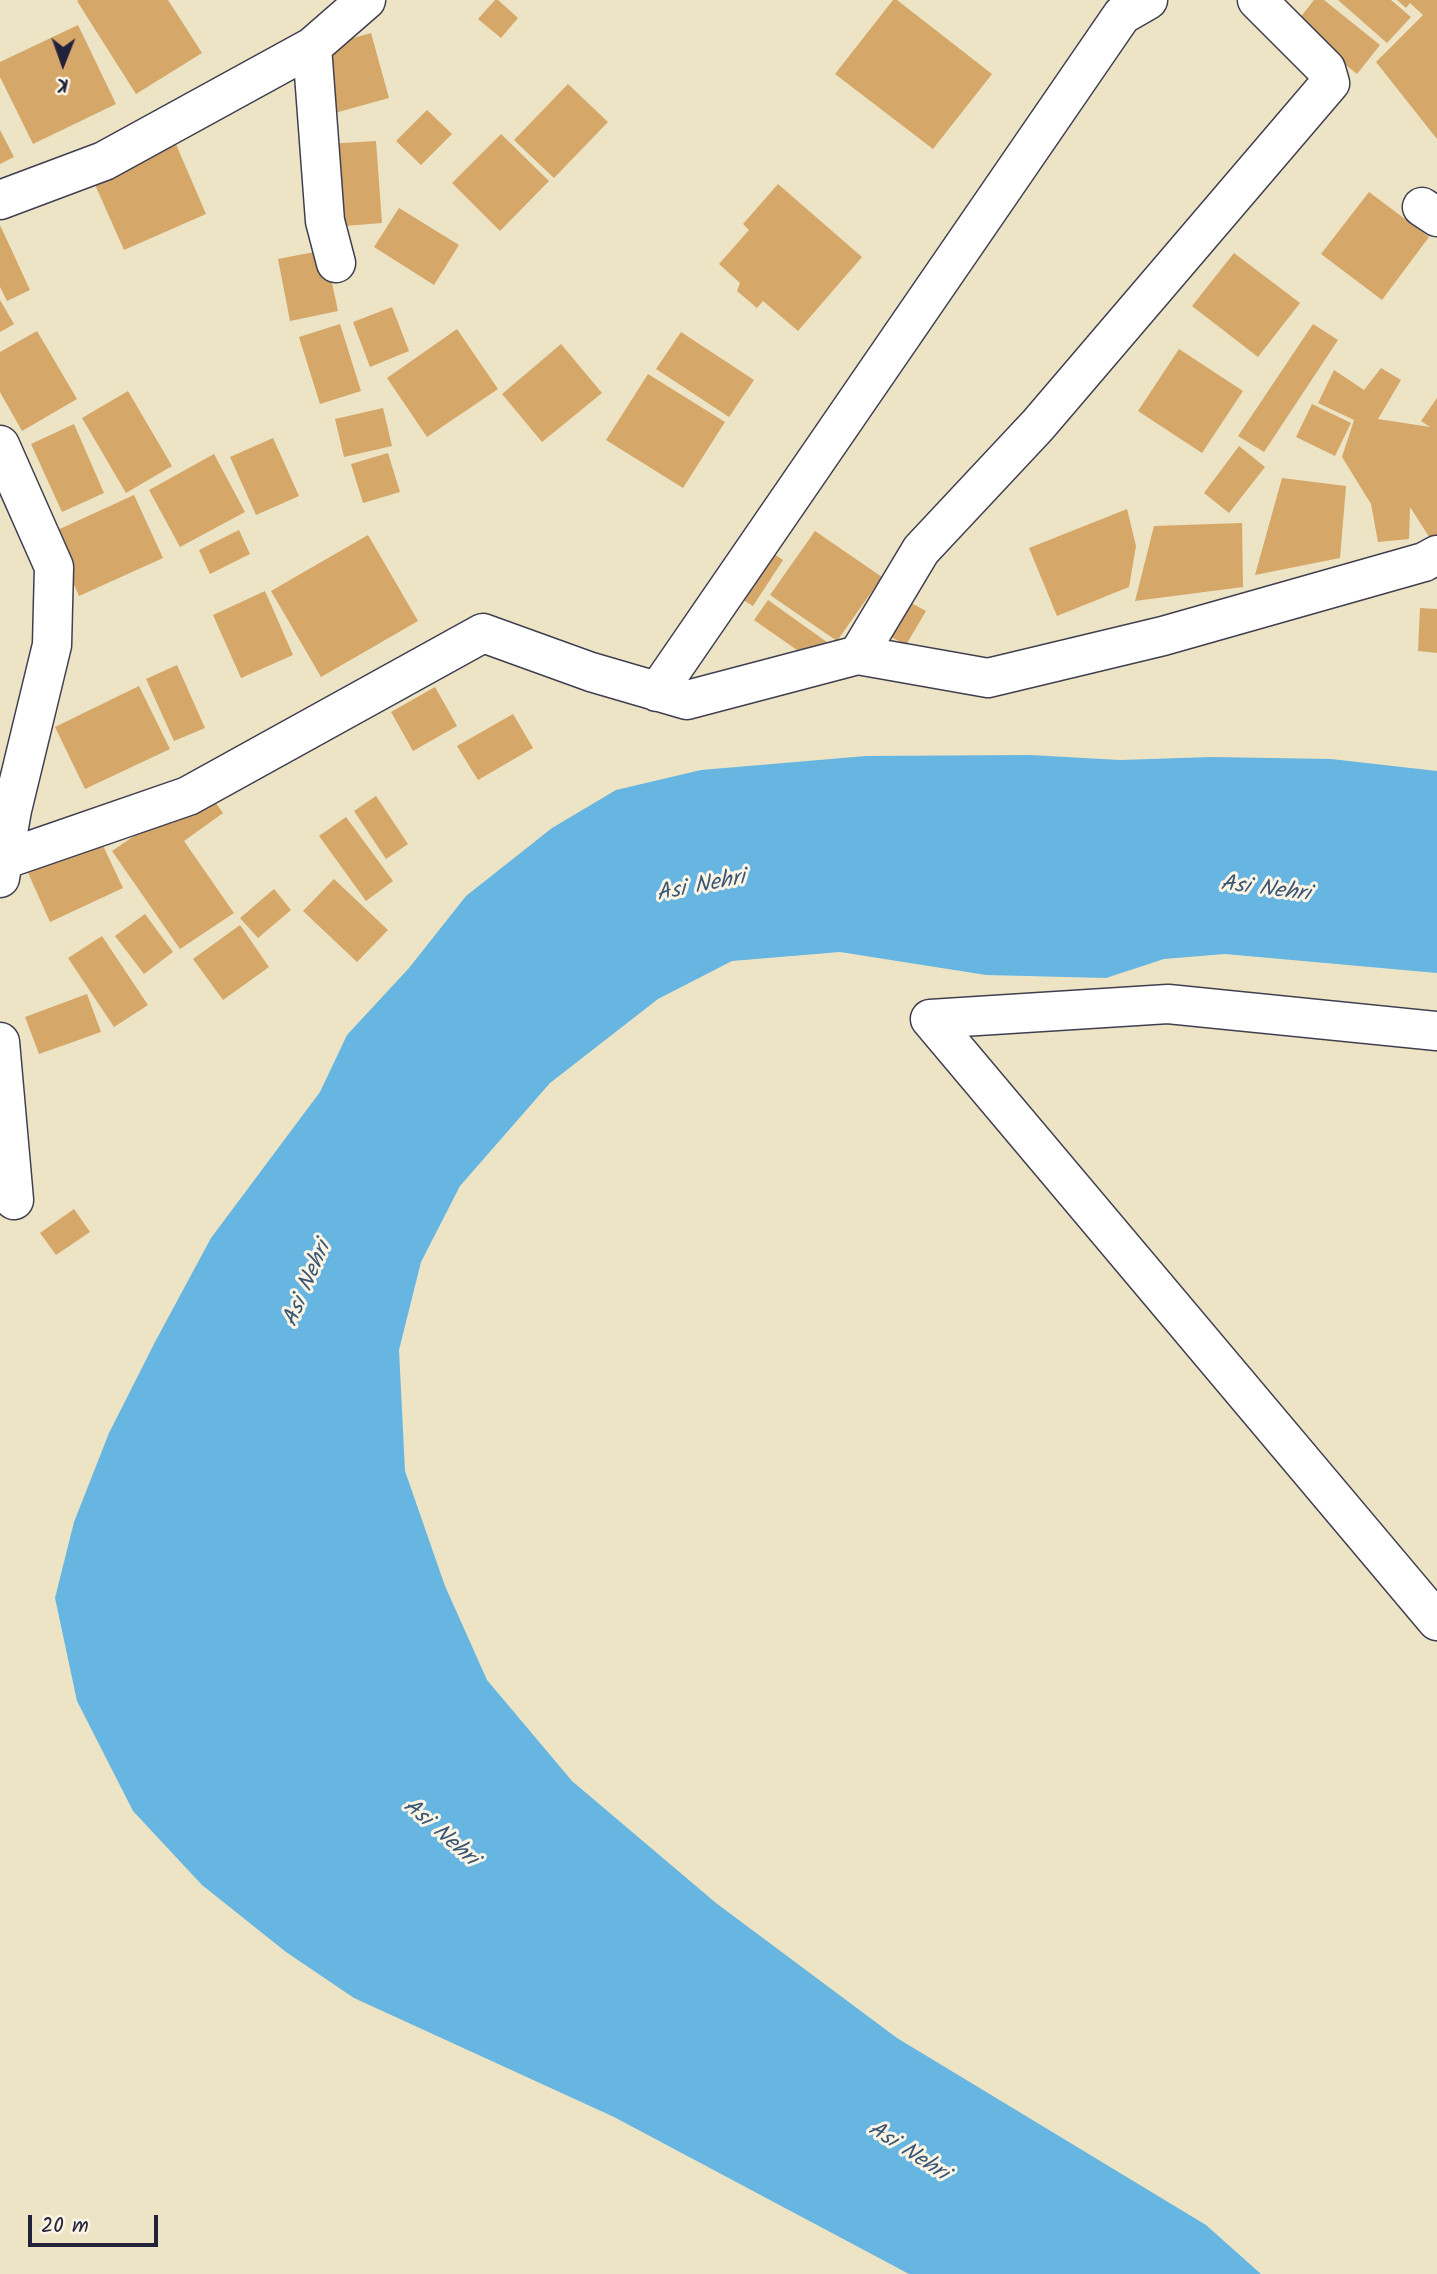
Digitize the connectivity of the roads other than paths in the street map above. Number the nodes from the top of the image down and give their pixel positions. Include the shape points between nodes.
1 (1149, 0) edge
2 (1257, 0) edge
3 (361, 2) edge
4 (312, 47) junction
5 (0, 200) edge
6 (336, 264) dead end
7 (0, 445) edge
8 (1437, 555) edge
9 (858, 655) junction
10 (657, 692) junction
11 (3, 852) edge
12 (1437, 1031) edge
13 (0, 1053) edge
14 (14, 1200) dead end
15 (1437, 1621) edge

1 - 10 street via 1122,15
2 - 9 street via 1326,69 1330,83 1038,425 921,550
3 - 4 street
4 - 5 street via 104,161
4 - 6 street via 325,221
7 - 11 street via 54,567 52,645
8 - 9 street via 1163,636 988,678
9 - 10 street via 687,700
10 - 11 street via 483,633 188,796
12 - 15 street via 1168,1004 930,1019
13 - 14 street

